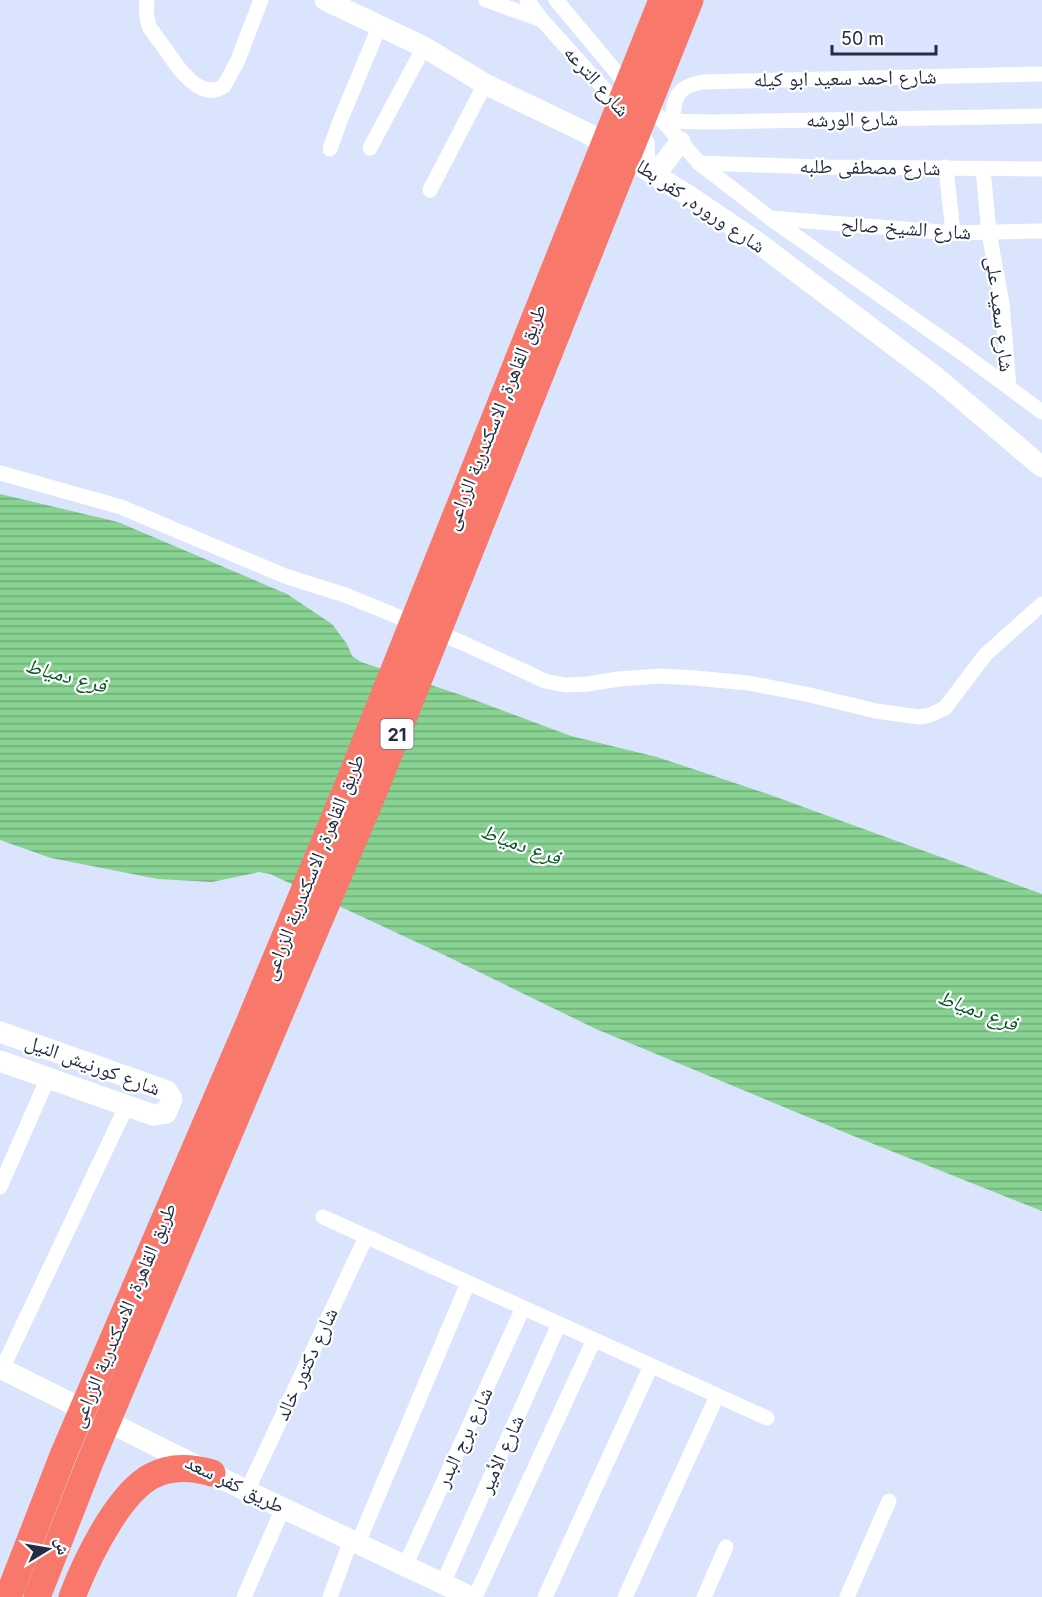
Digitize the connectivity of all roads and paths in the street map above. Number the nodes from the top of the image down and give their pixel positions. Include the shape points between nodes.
1 (147, 0) edge
2 (261, 0) edge
3 (325, 0) edge
4 (486, 0) edge
5 (527, 0) edge
6 (556, 0) edge
7 (662, 0) edge
8 (690, 0) edge
9 (542, 21) junction
10 (380, 25) junction
11 (424, 47) junction
12 (1042, 74) edge
13 (485, 84) junction
14 (1042, 116) edge
15 (668, 120) junction
16 (680, 142) junction
17 (370, 148) dead end
18 (330, 149) dead end
19 (699, 163) junction
20 (946, 167) junction
21 (983, 169) junction
22 (1042, 169) edge
23 (652, 172) junction
24 (430, 190) dead end
25 (770, 218) junction
26 (953, 233) junction
27 (989, 233) junction
28 (1042, 235) edge
29 (1009, 387) junction
30 (1042, 412) edge
31 (1042, 467) edge
32 (0, 473) edge
33 (1042, 604) edge
34 (0, 1032) edge
35 (0, 1062) edge
36 (48, 1078) junction
37 (127, 1106) junction
38 (0, 1187) edge
39 (323, 1217) dead end
40 (366, 1237) junction
41 (468, 1283) junction
42 (523, 1308) junction
43 (559, 1324) junction
44 (594, 1340) junction
45 (651, 1366) junction
46 (1, 1369) edge
47 (717, 1396) junction
48 (767, 1418) dead end
49 (212, 1473) junction
50 (247, 1491) junction
51 (889, 1501) dead end
52 (284, 1508) junction
53 (355, 1542) junction
54 (726, 1547) dead end
55 (405, 1566) junction
56 (442, 1583) junction
57 (8, 1597) edge
58 (37, 1597) edge
59 (72, 1597) edge
60 (244, 1597) edge
61 (330, 1597) edge
62 (473, 1597) edge
63 (545, 1597) edge
64 (625, 1597) edge
65 (704, 1597) edge
66 (847, 1597) edge

1 - 2 street via 150,28 180,70 197,86 215,90 224,86 238,60
3 - 10 street, شارع وروره, كفر بطا
4 - 9 street
5 - 9 street, شارع الترعه
6 - 15 street, شارع الترعه via 622,79
7 - 57 highway, طريق القاهرة, الاسكندرية الزراعى / 21 via 348,785 64,1453
8 - 58 highway, طريق القاهرة, الاسكندرية الزراعى / 21 via 375,789 90,1462
9 - 23 street, شارع الترعه via 642,131
10 - 11 street, شارع وروره, كفر بطا
10 - 18 street
11 - 13 street, شارع وروره, كفر بطا
11 - 17 street
12 - 15 street, شارع احمد سعيد ابو كيله via 703,82 679,92
13 - 23 street, شارع وروره, كفر بطا via 587,133
13 - 24 street
14 - 15 street, شارع الورشه
15 - 16 street, شارع الترعه
16 - 19 street, شارع الترعه
16 - 23 street
19 - 20 street, شارع مصطفى طلبه
19 - 25 street, شارع الترعه
20 - 21 street, شارع مصطفى طلبه
20 - 26 street
21 - 22 street, شارع مصطفى طلبه
21 - 27 street, شارع سعيد على
23 - 31 street, شارع وروره, كفر بطا via 757,242 929,372
25 - 26 street, شارع الشيخ صالح
25 - 29 street, شارع الترعه
26 - 27 street, شارع الشيخ صالح
27 - 28 street, شارع الشيخ صالح
27 - 29 street, شارع سعيد على via 1002,303
29 - 30 street, شارع الترعه
32 - 33 street via 121,507 285,576 345,595 463,643 545,681 565,685 660,676 695,678 748,683 919,717 945,708 985,655
34 - 37 street, شارع كورنيش النيل via 172,1095 163,1115
35 - 36 street, شارع كورنيش النيل
36 - 37 street, شارع كورنيش النيل
36 - 38 street
37 - 46 street
39 - 40 street
40 - 41 street
40 - 50 street, شارع دكتور خالد
41 - 42 street
41 - 53 street
42 - 43 street
42 - 55 street, شارع برج البدر
43 - 44 street
43 - 56 street, شارع الأمير
44 - 45 street
44 - 62 street
45 - 47 street
45 - 63 street
46 - 49 street, طريق كفر سعد
47 - 48 street
47 - 64 street
49 - 50 street, طريق كفر سعد
49 - 59 highway via 169,1470 134,1488 98,1540
50 - 52 street, طريق كفر سعد
51 - 66 street
52 - 53 street, طريق كفر سعد
52 - 60 street
53 - 55 street, طريق كفر سعد
53 - 61 street
54 - 65 street
55 - 56 street, طريق كفر سعد
56 - 62 street, طريق كفر سعد

